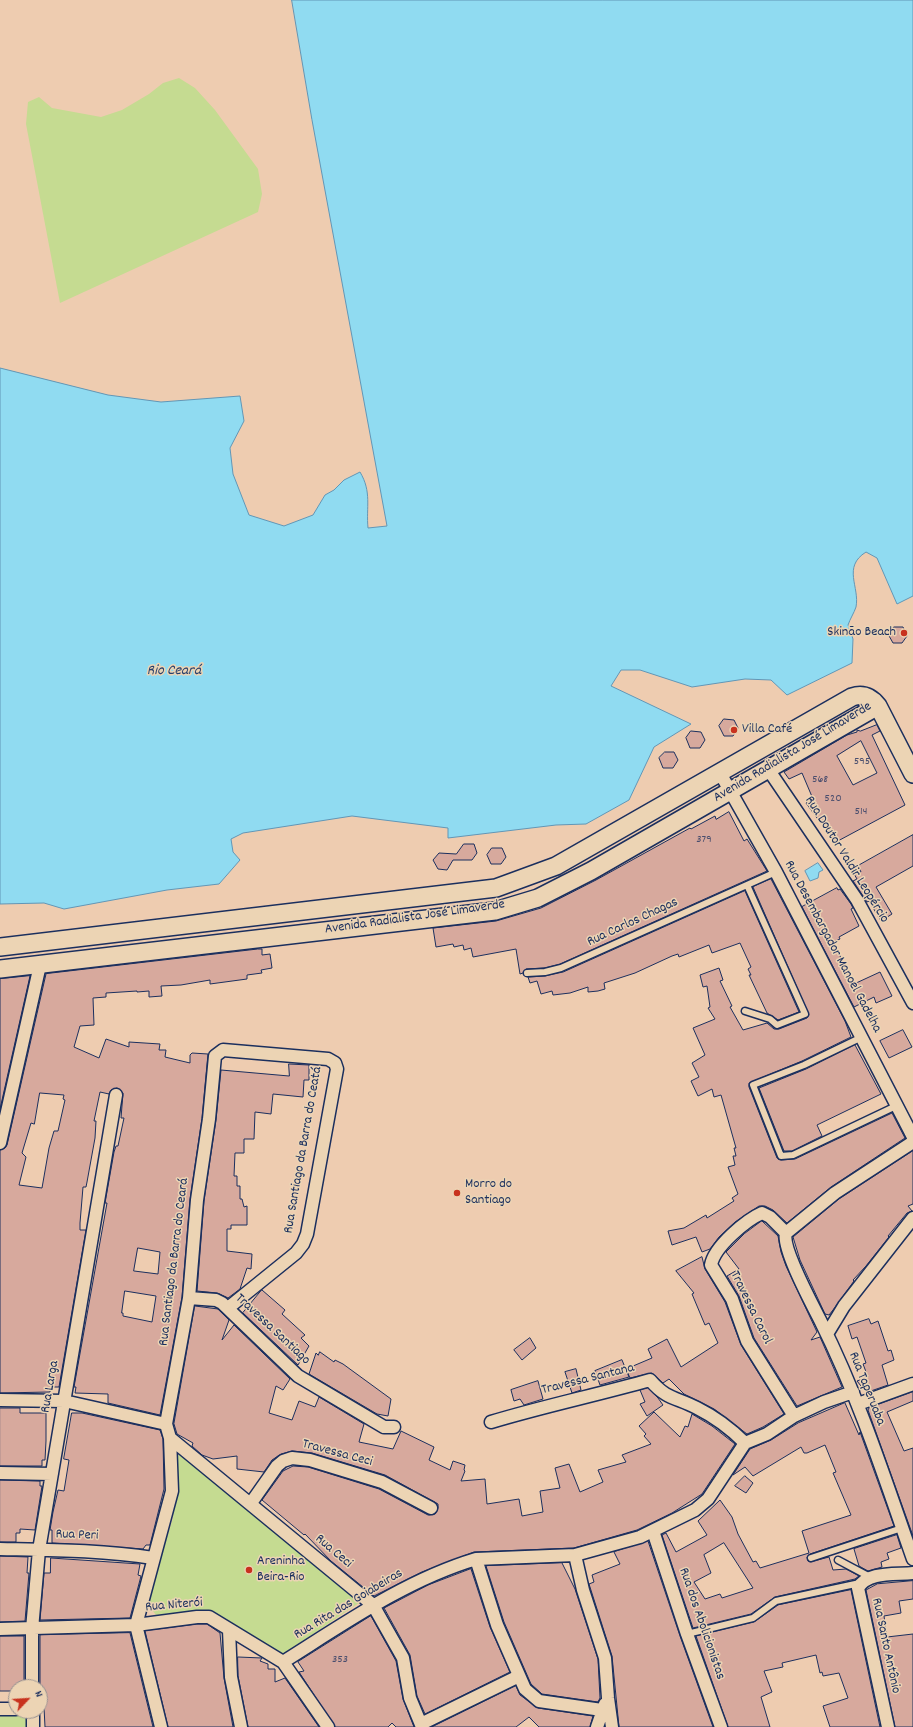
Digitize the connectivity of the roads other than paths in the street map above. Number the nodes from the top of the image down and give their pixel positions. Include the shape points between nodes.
1 (878, 706) junction
2 (768, 769) junction
3 (720, 773) junction
4 (913, 774) edge
5 (730, 791) junction
6 (776, 872) junction
7 (747, 885) junction
8 (255, 917) junction
9 (222, 921) junction
10 (256, 938) junction
11 (223, 943) junction
12 (0, 948) edge
13 (40, 965) junction
14 (0, 969) edge
15 (527, 973) dead end
16 (913, 1003) edge
17 (745, 1011) dead end
18 (862, 1037) junction
19 (215, 1056) joint
20 (116, 1094) dead end
21 (896, 1106) junction
22 (2, 1128) edge
23 (913, 1137) edge
24 (0, 1142) edge
25 (913, 1142) edge
26 (913, 1218) edge
27 (786, 1233) junction
28 (189, 1298) junction
29 (228, 1308) junction
30 (827, 1334) junction
31 (913, 1384) edge
32 (853, 1392) junction
33 (0, 1400) edge
34 (64, 1401) junction
35 (858, 1404) junction
36 (794, 1416) junction
37 (491, 1422) dead end
38 (166, 1424) junction
39 (394, 1427) dead end
40 (170, 1438) junction
41 (745, 1443) junction
42 (0, 1474) edge
43 (52, 1474) junction
44 (251, 1503) junction
45 (431, 1508) dead end
46 (902, 1528) junction
47 (653, 1531) junction
48 (0, 1550) edge
49 (39, 1550) junction
50 (575, 1555) junction
51 (153, 1558) junction
52 (811, 1558) dead end
53 (476, 1559) junction
54 (913, 1559) edge
55 (838, 1560) dead end
56 (913, 1574) edge
57 (866, 1580) junction
58 (373, 1605) junction
59 (136, 1625) junction
60 (0, 1629) edge
61 (32, 1629) junction
62 (229, 1630) junction
63 (687, 1634) junction
64 (283, 1662) junction
65 (518, 1676) junction
66 (32, 1679) edge
67 (608, 1698) junction
68 (602, 1710) junction
69 (422, 1726) edge
70 (161, 1727) edge
71 (241, 1727) edge
72 (328, 1727) edge
73 (597, 1727) edge
74 (612, 1727) edge
75 (722, 1727) edge
76 (888, 1727) edge

1 - 2 main road, Avenida Radialista José Limaverde
1 - 3 main road, Avenida Radialista José Limaverde via 865,696 852,697
1 - 4 main road
2 - 5 main road, Avenida Radialista José Limaverde
2 - 16 street, Rua Doutor Valdir Leopércio via 857,900
3 - 5 street, Rua Desembargador Manoel Gadelha
3 - 8 main road, Avenida Radialista José Limaverde via 556,866 496,888
5 - 6 street, Rua Desembargador Manoel Gadelha
5 - 10 main road, Avenida Radialista José Limaverde via 591,871 538,898 495,910
6 - 7 lane, Rua Carlos Chagas
6 - 18 street, Rua Desembargador Manoel Gadelha
7 - 15 lane, Rua Carlos Chagas via 561,968
7 - 17 lane via 805,1014 777,1025 770,1019
8 - 9 main road, Avenida Radialista José Limaverde
8 - 10 main road
9 - 11 main road
9 - 12 main road, Avenida Radialista José Limaverde
10 - 11 main road, Avenida Radialista José Limaverde
11 - 13 main road, Avenida Radialista José Limaverde
13 - 14 main road, Avenida Radialista José Limaverde
13 - 22 street
18 - 21 street, Rua Desembargador Manoel Gadelha
18 - 21 lane via 804,1065 753,1085 781,1156 793,1155
19 - 28 street, Rua Santiago da Barra do Ceará via 197,1200
19 - 29 street, Rua Santiago da Barra do Ceatá via 223,1050 328,1059 335,1063 337,1069 307,1234 303,1244 296,1253
20 - 34 street, Rua Larga
21 - 23 street, Rua Desembargador Manoel Gadelha
22 - 24 street
25 - 27 street via 835,1193
26 - 30 street via 844,1306
27 - 30 street, Rua Taperuaba via 785,1243 801,1283
27 - 36 street, Travessa Carol via 762,1213 750,1219 717,1251 711,1265 732,1298 748,1341
28 - 29 street, Travessa Santiago via 216,1300
28 - 38 street, Rua Santiago da Barra do Ceará
29 - 39 street, Travessa Santiago via 298,1376 384,1427
30 - 32 street, Rua Taperuaba
31 - 35 street
32 - 35 street, Rua Taperuaba
32 - 36 street
33 - 34 street
34 - 38 street
34 - 43 street, Rua Larga
35 - 46 street, Rua Taperuaba
36 - 41 street via 767,1434
37 - 41 street, Travessa Santana via 547,1405 582,1399 650,1380 659,1391 706,1413
38 - 40 street, Rua Santiago da Barra do Ceará
40 - 44 street, Rua Ceci
40 - 51 street, Rua Santiago da Barra do Ceará via 172,1491
41 - 47 street, Rua Rita das Goiabeiras via 708,1499 695,1510
42 - 43 street
43 - 49 street, Rua Larga
44 - 45 street, Travessa Ceci via 277,1466 292,1458 310,1460 382,1482
44 - 58 street, Rua Ceci
46 - 52 lane
46 - 54 street, Rua Taperuaba
47 - 50 street, Rua Rita das Goiabeiras
47 - 63 street, Rua dos Abolicionistas
48 - 49 street, Rua Peri
49 - 51 street, Rua Peri via 129,1554
49 - 61 street, Rua Larga
50 - 53 street, Rua Rita das Goiabeiras
50 - 67 street via 583,1590 605,1658
51 - 59 street, Rua Santiago da Barra do Ceará
53 - 58 street, Rua Rita das Goiabeiras via 445,1569
53 - 65 street via 497,1626
55 - 57 lane
56 - 57 street
57 - 63 lane via 776,1601 752,1618
57 - 76 street, Rua Santo Antônio via 858,1592
58 - 64 street, Rua Rita das Goiabeiras
58 - 69 street, Rua Ceci via 403,1658 410,1698
59 - 61 street, Rua Niterói
59 - 62 street, Rua Niterói via 209,1617
59 - 70 street, Rua Santiago da Barra do Ceará
60 - 61 street, Rua Niterói
61 - 66 street, Rua Larga
62 - 64 street, Rua Niterói
62 - 71 street via 231,1677
63 - 75 street, Rua dos Abolicionistas
64 - 72 street, Rua Niterói
65 - 68 street via 525,1689 539,1701
65 - 69 street
67 - 68 street
67 - 74 street
68 - 73 street

